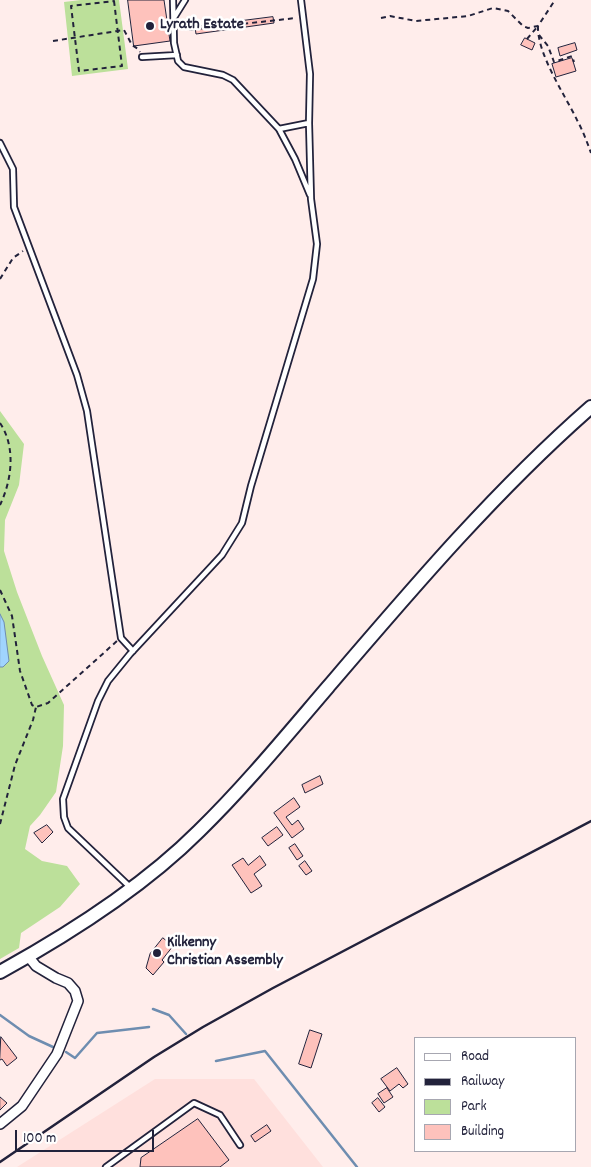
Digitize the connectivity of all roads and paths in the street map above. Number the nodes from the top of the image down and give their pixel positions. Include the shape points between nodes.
1 (173, 0) edge
2 (184, 0) edge
3 (300, 0) edge
4 (555, 0) edge
5 (174, 17) junction
6 (303, 17) junction
7 (381, 18) dead end
8 (174, 24) junction
9 (538, 26) junction
10 (118, 31) junction
11 (538, 34) junction
12 (75, 36) junction
13 (527, 39) dead end
14 (54, 41) dead end
15 (176, 55) junction
16 (142, 57) joint
17 (574, 62) dead end
18 (309, 123) junction
19 (279, 129) junction
20 (0, 143) edge
21 (591, 153) edge
22 (311, 199) junction
23 (28, 248) junction
24 (0, 279) edge
25 (591, 407) edge
26 (0, 423) edge
27 (0, 505) edge
28 (0, 590) edge
29 (121, 638) junction
30 (133, 651) junction
31 (36, 707) junction
32 (0, 824) edge
33 (132, 888) junction
34 (28, 956) junction
35 (0, 972) edge
36 (0, 1124) edge
37 (240, 1145) dead end
38 (106, 1167) edge

1 - 5 lane
2 - 5 lane
3 - 6 lane
4 - 9 path
5 - 8 lane
6 - 8 path via 188,30 186,21
6 - 18 lane via 310,74
7 - 9 path via 390,16 416,21 468,16 493,8 508,11 523,26
8 - 15 lane
9 - 11 path
9 - 13 path
10 - 12 path
10 - 12 path via 114,1 71,6
10 - 12 path via 122,66 79,71
10 - 16 path via 124,30
11 - 17 path via 548,46 554,62 572,56
11 - 21 path via 553,77 578,121
12 - 14 path
15 - 16 lane
15 - 19 lane via 184,67 233,80
18 - 19 lane
18 - 22 lane
19 - 22 lane
20 - 23 lane via 13,169 14,207
22 - 30 lane via 317,244 313,279 242,523 222,555
23 - 24 path via 14,258
23 - 29 lane via 77,375 87,411
25 - 33 main road via 549,443 491,502 261,765 198,832
26 - 27 path via 8,441 11,464
28 - 31 path via 12,616 20,671 32,705
29 - 30 lane
29 - 31 path via 48,703
30 - 33 lane via 108,681 98,701 62,799 68,828
31 - 32 path via 34,720 15,765
33 - 34 main road
34 - 35 main road
34 - 36 street via 36,966 75,990 78,1000 57,1054 22,1106
37 - 38 lane via 220,1115 194,1103

